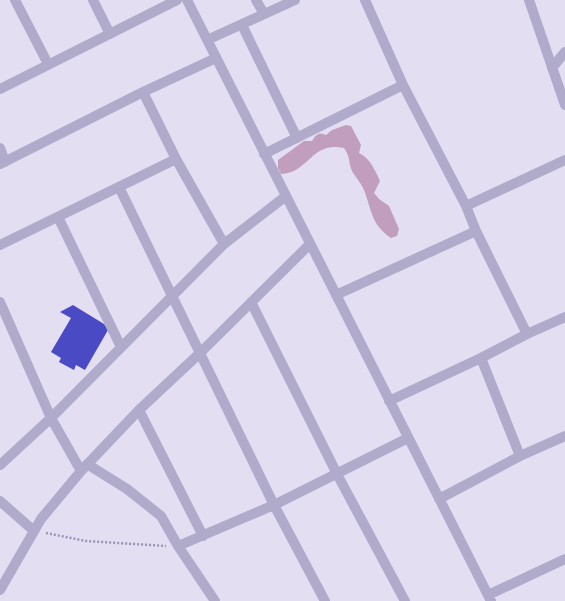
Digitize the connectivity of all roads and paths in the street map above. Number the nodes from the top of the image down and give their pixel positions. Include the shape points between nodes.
1 (15, 0) edge
2 (93, 0) edge
3 (177, 0) edge
4 (187, 0) edge
5 (256, 0) edge
6 (294, 0) edge
7 (364, 0) edge
8 (529, 0) edge
9 (264, 14) junction
10 (242, 25) junction
11 (110, 34) junction
12 (207, 40) junction
13 (565, 52) edge
14 (216, 58) junction
15 (48, 64) junction
16 (552, 68) junction
17 (403, 85) junction
18 (0, 89) edge
19 (143, 92) junction
20 (565, 105) edge
21 (298, 138) junction
22 (0, 148) edge
23 (264, 154) junction
24 (176, 158) junction
25 (565, 160) edge
26 (2, 163) edge
27 (119, 187) junction
28 (286, 196) junction
29 (466, 206) junction
30 (58, 217) junction
31 (476, 231) junction
32 (224, 244) junction
33 (310, 244) junction
34 (0, 245) edge
35 (336, 295) junction
36 (171, 297) junction
37 (0, 302) edge
38 (251, 302) junction
39 (565, 316) edge
40 (527, 334) junction
41 (121, 347) junction
42 (200, 353) junction
43 (481, 358) junction
44 (389, 401) junction
45 (139, 410) junction
46 (52, 418) junction
47 (565, 436) edge
48 (408, 438) junction
49 (520, 456) junction
50 (0, 465) edge
51 (84, 468) junction
52 (338, 474) junction
53 (0, 500) edge
54 (439, 500) junction
55 (274, 505) junction
56 (34, 531) junction
57 (203, 536) junction
58 (178, 546) junction
59 (565, 559) edge
60 (0, 590) edge
61 (489, 599) edge
62 (215, 601) edge
63 (324, 601) edge
64 (405, 601) edge

1 - 15 street
2 - 11 street
3 - 11 street
4 - 12 street
5 - 9 street
6 - 9 street
7 - 17 street
8 - 16 street
9 - 10 street
10 - 12 street
10 - 21 street
11 - 15 street
12 - 14 street
13 - 16 street
14 - 19 street
14 - 23 street
15 - 18 street
16 - 20 street
17 - 21 street
17 - 29 street
19 - 24 street
19 - 26 street
21 - 23 street
22 - 26 street
23 - 28 street
24 - 27 street
24 - 32 street
25 - 29 street
27 - 30 street
27 - 36 street
28 - 32 street
28 - 33 street
29 - 31 street
30 - 34 street
30 - 41 street
31 - 35 street
31 - 40 street
32 - 36 street
33 - 35 street
33 - 38 street
35 - 44 street
36 - 41 street
36 - 42 street
37 - 46 street
38 - 42 street
38 - 52 street
39 - 40 street
40 - 43 street
41 - 46 street
42 - 45 street
42 - 55 street
43 - 44 street
43 - 49 street
44 - 48 street
45 - 51 street
45 - 57 street
46 - 50 street
46 - 51 street
47 - 49 street
48 - 52 street
48 - 54 street
49 - 54 street
51 - 56 street via 41,518
51 - 58 street via 127,488 161,516
52 - 55 street
52 - 64 street
53 - 56 street
54 - 61 street
55 - 57 street
55 - 63 street
56 - 58 path via 86,541
56 - 60 street
57 - 58 street
58 - 62 street
59 - 61 street

